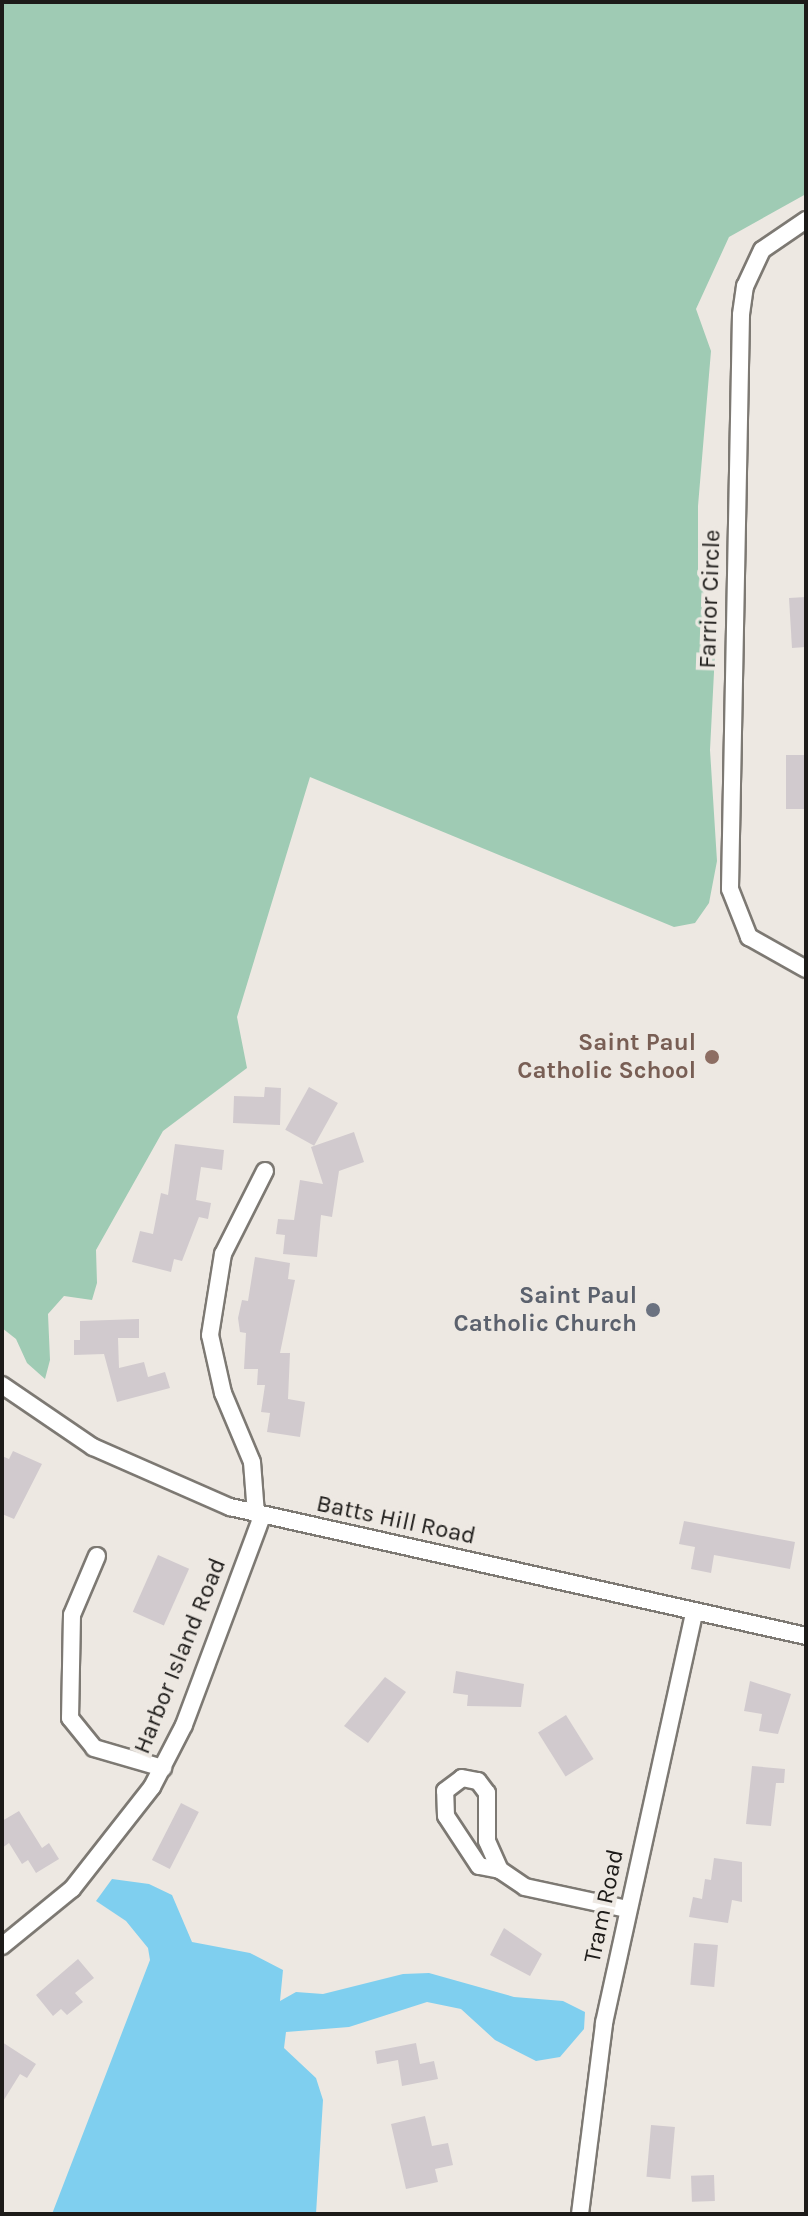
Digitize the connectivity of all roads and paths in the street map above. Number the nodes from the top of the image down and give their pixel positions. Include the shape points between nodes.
1 (806, 220) edge
2 (806, 969) edge
3 (265, 1171) dead end
4 (2, 1385) edge
5 (259, 1515) junction
6 (97, 1556) dead end
7 (694, 1612) junction
8 (806, 1636) edge
9 (163, 1768) junction
10 (500, 1870) junction
11 (627, 1909) junction
12 (2, 1946) edge
13 (580, 2214) edge

1 - 2 street, Farrior Circle via 762,250 745,286 741,315 730,874 734,911 749,937
3 - 5 street via 223,1254 210,1335 214,1366 252,1462
4 - 5 street, Batts Hill Road via 51,1422 137,1470
5 - 7 street, Batts Hill Road
5 - 9 street, Harbor Island Road
6 - 9 street via 72,1615 70,1718 94,1748
7 - 8 street, Batts Hill Road
7 - 11 street, Tram Road
9 - 12 street, Harbor Island Road via 87,1872
10 - 10 street via 487,1841 487,1793 478,1781 462,1778 445,1791 446,1816 479,1866
10 - 11 street via 525,1887
11 - 13 street, Tram Road via 601,2038

